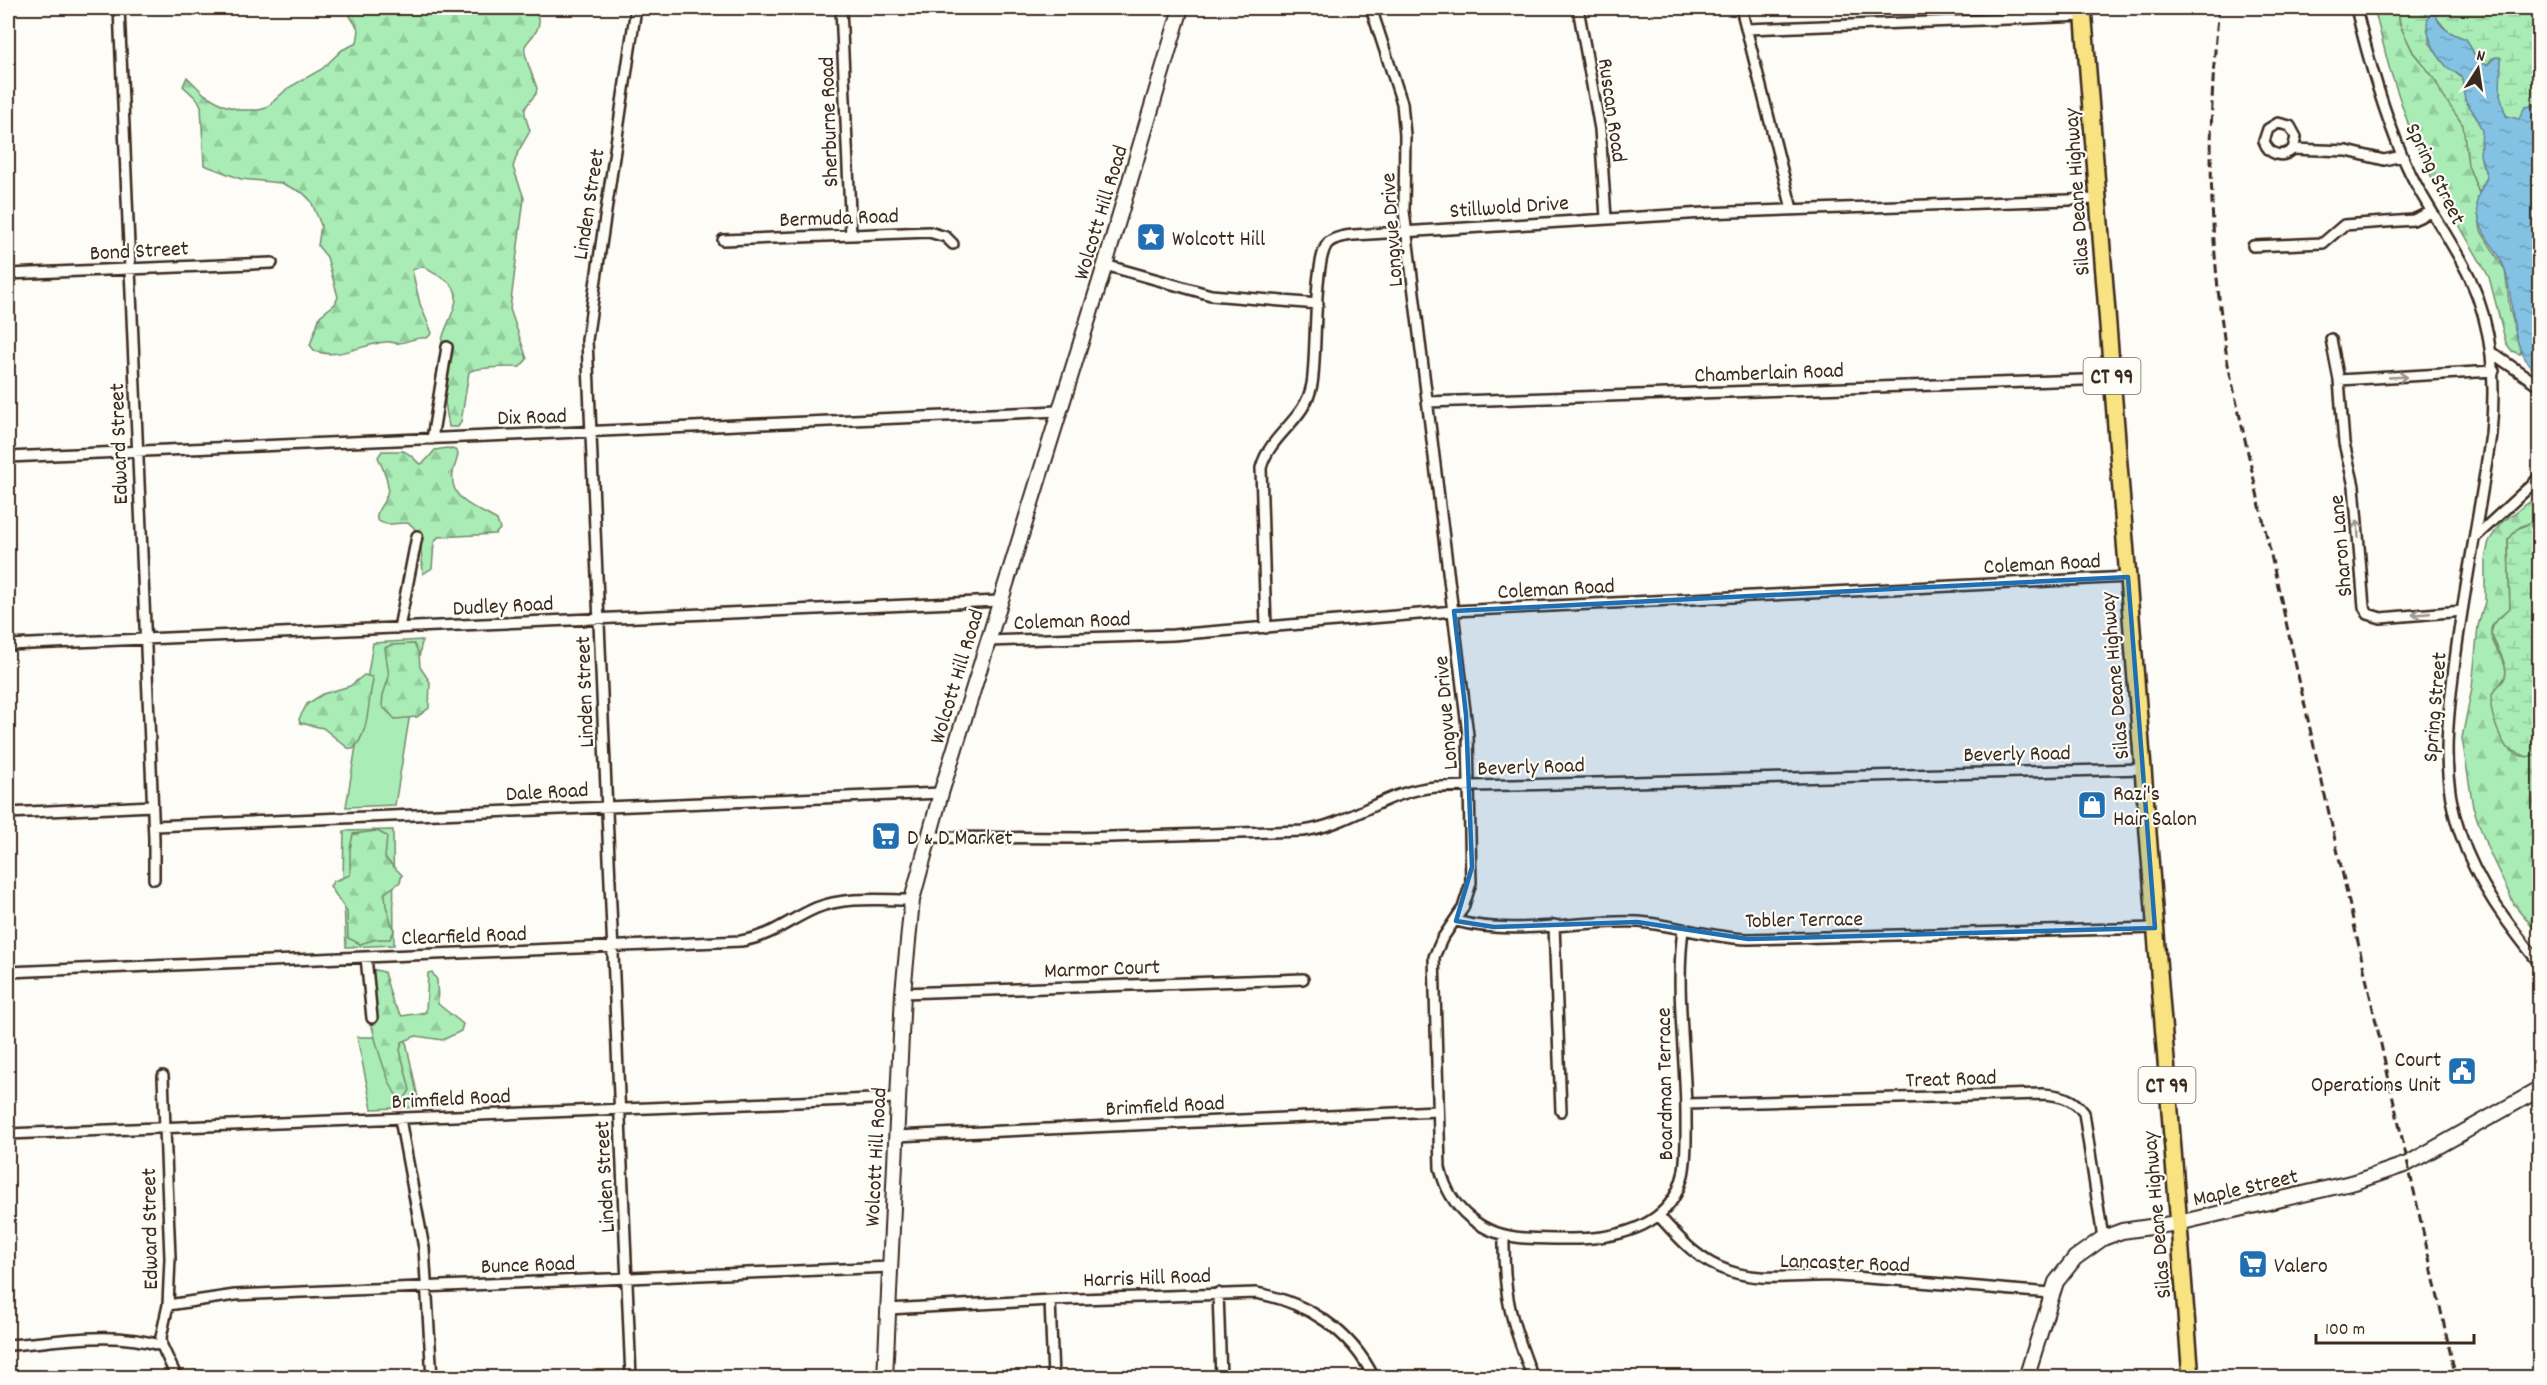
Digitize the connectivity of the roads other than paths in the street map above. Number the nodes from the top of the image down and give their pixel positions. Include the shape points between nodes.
1 (119, 8) edge
2 (636, 8) edge
3 (842, 8) edge
4 (1181, 8) edge
5 (1371, 8) edge
6 (1578, 8) edge
7 (1741, 8) edge
8 (2356, 8) edge
9 (2084, 12) edge
10 (1746, 29) junction
11 (2293, 149) dead end
12 (2402, 156) junction
13 (2098, 199) junction
14 (1792, 209) junction
15 (2431, 212) junction
16 (1606, 218) junction
17 (1406, 232) junction
18 (851, 235) junction
19 (723, 240) dead end
20 (953, 244) dead end
21 (2253, 246) dead end
22 (272, 262) dead end
23 (1105, 265) junction
24 (129, 269) junction
25 (8, 274) edge
26 (1318, 304) junction
27 (2331, 339) dead end
28 (447, 347) dead end
29 (2492, 352) junction
30 (2494, 371) junction
31 (2112, 380) junction
32 (2339, 380) junction
33 (2540, 386) edge
34 (1427, 402) junction
35 (1058, 411) junction
36 (591, 432) junction
37 (432, 439) junction
38 (137, 451) junction
39 (8, 457) edge
40 (2540, 477) edge
41 (417, 536) dead end
42 (2474, 538) junction
43 (2128, 577) junction
44 (999, 601) junction
45 (1454, 611) junction
46 (2462, 611) junction
47 (600, 619) junction
48 (399, 628) junction
49 (1266, 628) junction
50 (144, 639) junction
51 (988, 641) junction
52 (8, 645) edge
53 (2143, 769) junction
54 (1469, 787) junction
55 (941, 793) junction
56 (152, 806) junction
57 (607, 807) junction
58 (8, 813) edge
59 (154, 826) junction
60 (928, 837) junction
61 (154, 879) dead end
62 (912, 900) junction
63 (1456, 921) junction
64 (1554, 925) junction
65 (2155, 928) junction
66 (1683, 930) junction
67 (613, 947) junction
68 (366, 957) junction
69 (2540, 964) edge
70 (8, 972) edge
71 (1303, 979) dead end
72 (903, 993) junction
73 (372, 1018) dead end
74 (163, 1076) dead end
75 (2540, 1089) edge
76 (897, 1098) junction
77 (1686, 1104) junction
78 (619, 1109) junction
79 (1437, 1111) junction
80 (1562, 1111) dead end
81 (400, 1119) junction
82 (165, 1129) junction
83 (8, 1134) edge
84 (896, 1137) junction
85 (1659, 1216) junction
86 (2178, 1223) junction
87 (1504, 1235) junction
88 (2103, 1238) junction
89 (890, 1267) junction
90 (627, 1279) junction
91 (427, 1287) junction
92 (1218, 1293) junction
93 (2051, 1293) junction
94 (1050, 1300) junction
95 (168, 1305) junction
96 (888, 1309) junction
97 (8, 1345) edge
98 (162, 1346) junction
99 (177, 1377) edge
100 (432, 1377) edge
101 (631, 1377) edge
102 (885, 1377) edge
103 (1053, 1377) edge
104 (1221, 1377) edge
105 (1374, 1377) edge
106 (1533, 1377) edge
107 (2026, 1377) edge
108 (2191, 1377) edge

1 - 24 street, Edward Street
2 - 36 street, Linden Street via 588,323
3 - 18 street, Sherburne Road
4 - 23 street, Wolcott Hill Road
5 - 17 street, Longvue Drive via 1401,103
6 - 16 street, Ruscan Road via 1598,118
7 - 10 street
8 - 12 street, Spring Street
9 - 10 street
9 - 13 main road, Silas Deane Highway / CT 99
10 - 14 street
11 - 12 street via 2347,151 2384,160
12 - 15 street, Spring Street
13 - 14 street, Stillwold Drive
13 - 31 main road, Silas Deane Highway / CT 99
14 - 16 street, Stillwold Drive
15 - 21 street via 2403,221 2344,225 2323,243
15 - 29 street, Spring Street via 2469,278
16 - 17 street, Stillwold Drive
17 - 26 street, Stillwold Drive via 1342,237 1328,244 1320,266
17 - 34 street, Longvue Drive
18 - 19 street, Bermuda Road
18 - 20 street, Bermuda Road via 930,232
22 - 24 street, Bond Street
23 - 26 street via 1211,295
23 - 35 street, Wolcott Hill Road
24 - 25 street, Bond Street
24 - 38 street, Edward Street
26 - 49 street, Stillwold Drive via 1310,395 1299,416 1268,450 1261,468
27 - 32 street, Sharon Lane
28 - 37 street
29 - 30 street, Spring Street
29 - 33 street
32 -> 30 street
30 - 42 street, Spring Street via 2491,434
31 - 34 street, Chamberlain Road
31 - 43 main road, Silas Deane Highway / CT 99
46 -> 32 street, Sharon Lane via 2381,618 2368,614 2364,607 2355,486 2344,443
34 - 45 street, Longvue Drive
35 - 36 street, Dix Road
35 - 44 street, Wolcott Hill Road
36 - 37 street, Dix Road
36 - 47 street, Linden Street
37 - 38 street, Dix Road
38 - 39 street, Dix Road
38 - 50 street, Edward Street
40 - 42 street
41 - 48 street
42 - 46 street, Spring Street
43 - 45 street, Coleman Road
43 - 53 main road, Silas Deane Highway / CT 99
44 - 47 street, Dudley Road
44 - 51 street, Wolcott Hill Road
45 - 49 street, Coleman Road
45 - 54 street, Longvue Drive via 1466,716
46 - 69 street, Spring Street via 2446,737 2454,813 2486,893
47 - 48 street, Dudley Road
47 - 57 street, Linden Street
48 - 50 street, Dudley Road
49 - 51 street, Coleman Road
50 - 52 street, Dudley Road
50 - 56 street, Edward Street
51 - 55 street, Wolcott Hill Road
53 - 54 street, Beverly Road
53 - 65 main road, Silas Deane Highway / CT 99
54 - 60 street, Beverly Road via 1406,791 1334,824 1303,831 1070,838
54 - 63 street, Longvue Drive via 1473,867 1467,897
55 - 57 street, Dale Road
55 - 60 street, Wolcott Hill Road
56 - 58 street
56 - 59 street, Edward Street
57 - 59 street, Dale Road
57 - 67 street, Linden Street
59 - 61 street, Edward Street
60 - 62 street, Wolcott Hill Road
62 - 67 street, Clearfield Road via 827,904 771,934 748,940
62 - 72 street, Wolcott Hill Road
63 - 64 street, Tobler Terrace via 1494,927
63 - 79 street, Longvue Drive via 1434,957
64 - 66 street, Tobler Terrace via 1637,922
64 - 80 street
65 - 66 street, Tobler Terrace via 1748,939 1717,938
65 - 86 main road, Silas Deane Highway / CT 99
66 - 77 street, Boardman Terrace via 1680,963
67 - 68 street, Clearfield Road
67 - 78 street, Linden Street
68 - 70 street, Clearfield Road
68 - 73 street
71 - 72 street, Marmor Court
72 - 76 street, Wolcott Hill Road
74 - 82 street, Edward Street
75 - 86 street, Maple Street via 2385,1173
76 - 78 street, Brimfield Road
76 - 84 street, Wolcott Hill Road
77 - 85 street, Boardman Terrace via 1682,1178 1672,1201
77 - 88 street, Treat Road via 2062,1096 2084,1113
78 - 81 street, Brimfield Road
78 - 90 street, Linden Street
79 - 84 street, Brimfield Road
79 - 87 street, Longvue Drive via 1440,1168 1449,1194 1467,1217
81 - 82 street, Brimfield Road
81 - 91 street via 418,1205
82 - 83 street, Brimfield Road
82 - 95 street, Edward Street
84 - 89 street, Wolcott Hill Road
85 - 87 street via 1608,1235 1556,1239
85 - 93 street, Lancaster Road via 1696,1254 1742,1275 1837,1276
86 - 88 street, Maple Street
86 - 108 main road, Silas Deane Highway / CT 99
87 - 106 street via 1508,1309
88 - 93 street, Maple Street via 2067,1266
89 - 90 street, Bunce Road
89 - 96 street, Wolcott Hill Road
90 - 91 street, Bunce Road
90 - 101 street, Linden Street
91 - 95 street, Bunce Road via 255,1294
91 - 100 street
92 - 94 street, Harris Hill Road
92 - 104 street
92 - 105 street, Harris Hill Road via 1269,1296 1311,1312 1349,1340
93 - 107 street, Maple Street
94 - 96 street, Harris Hill Road
94 - 103 street
95 - 98 street, Edward Street
96 - 102 street, Wolcott Hill Road
97 - 98 street via 114,1339
98 - 99 street

